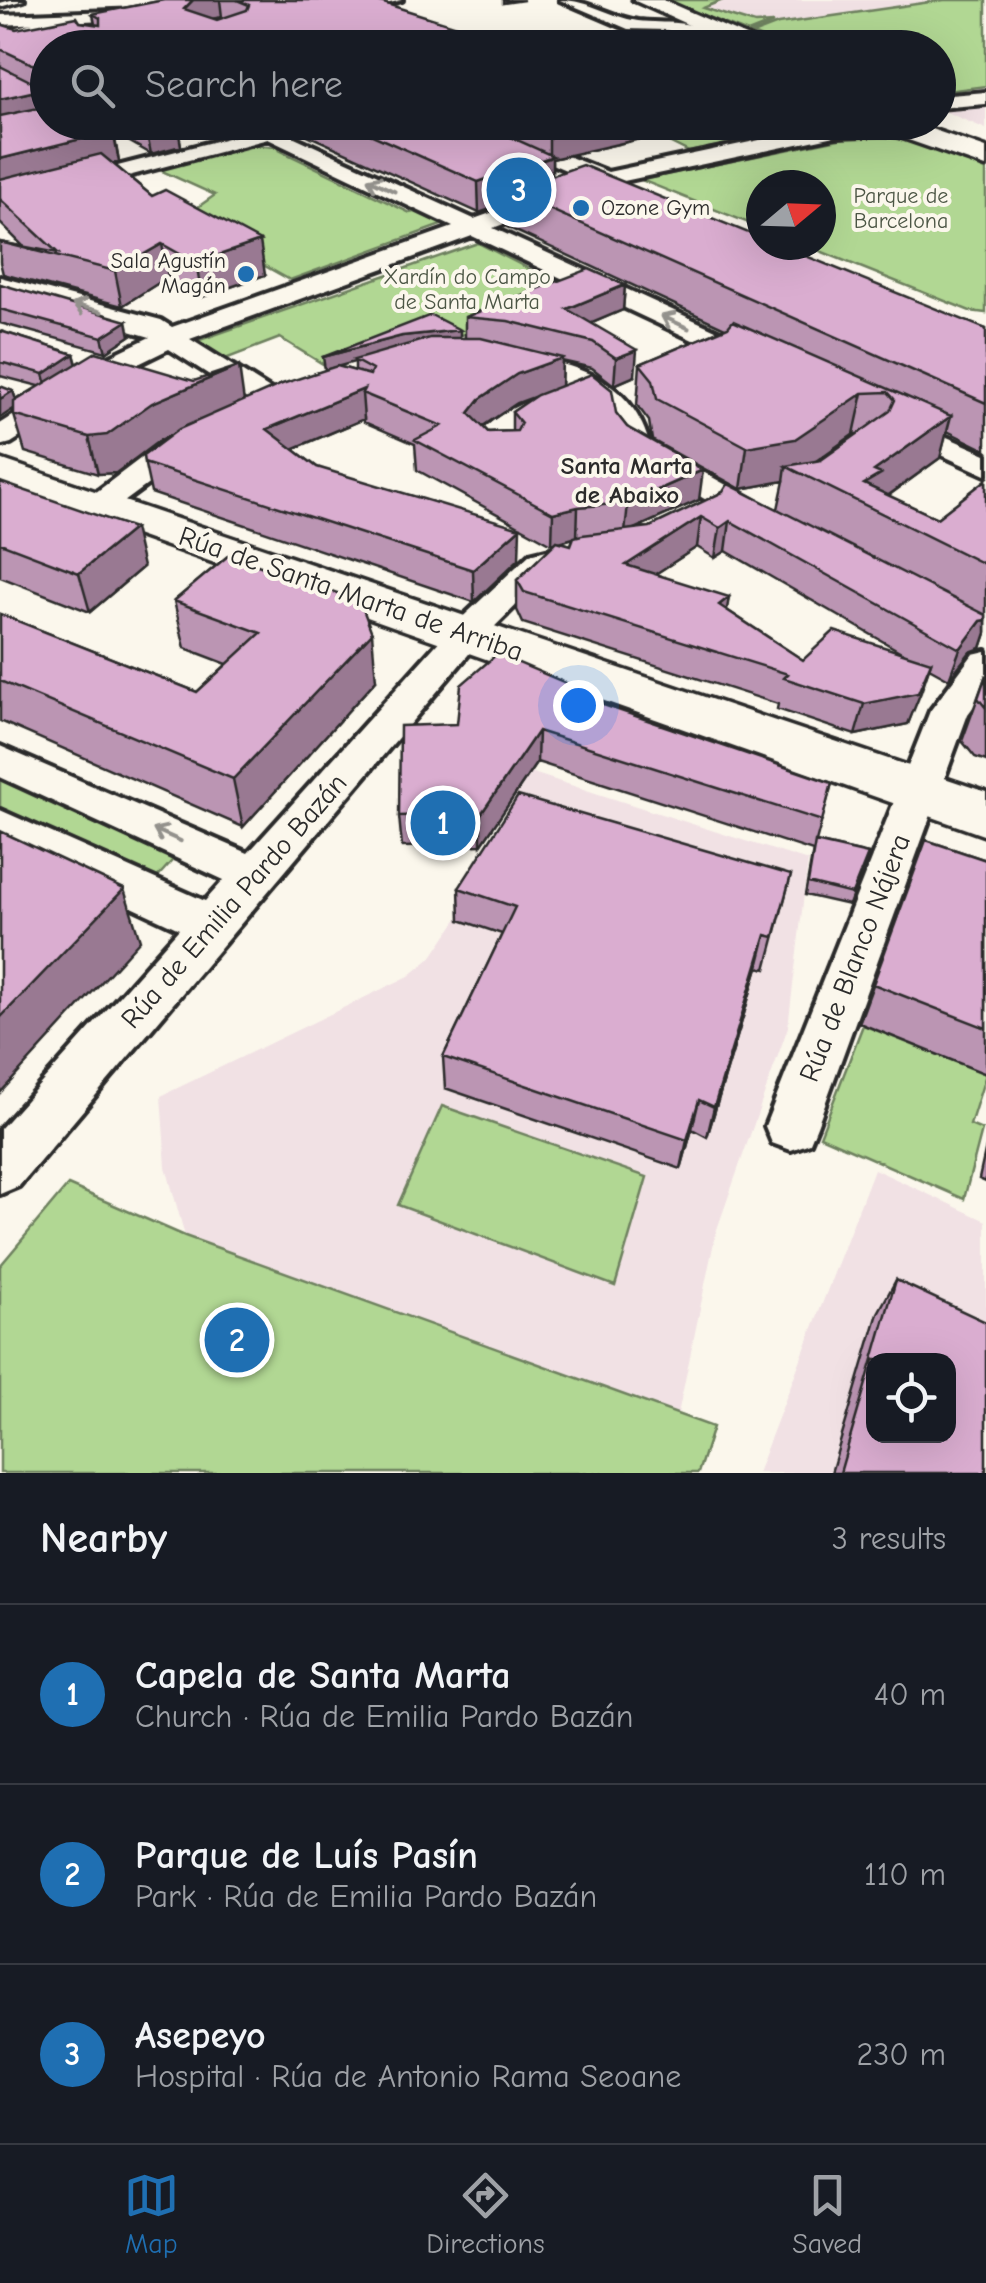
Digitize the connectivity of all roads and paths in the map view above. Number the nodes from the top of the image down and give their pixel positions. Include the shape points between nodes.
1 (20, 0) edge
2 (95, 0) edge
3 (398, 0) edge
4 (568, 0) edge
5 (624, 0) edge
6 (0, 5) edge
7 (151, 8) edge
8 (347, 10) edge
9 (646, 12) edge
10 (47, 18) junction
11 (0, 20) edge
12 (692, 30) edge
13 (704, 30) edge
14 (0, 34) edge
15 (981, 100) edge
16 (956, 108) edge
17 (956, 119) edge
18 (192, 140) edge
19 (230, 140) edge
20 (284, 140) edge
21 (491, 140) edge
22 (780, 140) edge
23 (930, 140) edge
24 (986, 140) edge
25 (115, 146) edge
26 (209, 149) junction
27 (986, 158) edge
28 (148, 165) junction
29 (12, 174) edge
30 (596, 182) junction
31 (41, 192) junction
32 (636, 199) edge
33 (0, 203) edge
34 (473, 227) junction
35 (0, 285) edge
36 (173, 336) junction
37 (75, 355) edge
38 (482, 355) edge
39 (112, 366) junction
40 (771, 366) edge
41 (642, 390) edge
42 (18, 392) dead end
43 (602, 394) junction
44 (304, 396) edge
45 (54, 404) junction
46 (274, 404) junction
47 (879, 416) edge
48 (0, 437) edge
49 (502, 453) edge
50 (986, 466) edge
51 (0, 472) edge
52 (786, 496) dead end
53 (98, 506) junction
54 (709, 512) junction
55 (794, 536) edge
56 (596, 550) edge
57 (466, 634) junction
58 (983, 643) edge
59 (0, 760) edge
60 (919, 790) junction
61 (986, 814) edge
62 (0, 826) edge
63 (256, 876) junction
64 (214, 925) junction
65 (790, 1126) dead end
66 (0, 1168) edge

1 - 6 lane
2 - 7 street
3 - 8 lane
4 - 9 street via 634,26
5 - 9 main road
7 - 10 street
9 - 12 main road
9 - 13 main road
10 - 11 street
10 - 14 lane
15 - 16 street
17 - 24 main road
18 - 26 street
19 - 26 street
34 -> 20 street
21 - 30 street
22 - 30 street
23 - 27 main road
25 - 28 street
26 - 28 street
28 - 31 street
29 - 31 street
30 - 32 street
30 - 34 street
31 - 33 street
34 - 36 street
40 -> 34 street
36 -> 35 street
36 - 39 street
36 - 46 street
37 - 39 street
38 - 43 street via 564,372
39 - 45 street
41 - 43 street
42 - 45 street
43 - 49 street via 543,405 510,422 488,442
43 - 54 street via 631,422 632,442
44 - 46 street
45 - 48 street
46 - 53 street via 172,449
47 - 50 street
51 - 53 main road, Rúa de Santa Marta de Arriba
52 - 54 street
53 - 57 main road, Rúa de Santa Marta de Arriba
54 - 55 street
56 - 57 street, Rúa de Emilia Pardo Bazán via 542,561
57 - 60 main road, Rúa de Santa Marta de Arriba
57 - 63 street, Rúa de Emilia Pardo Bazán
58 - 60 street, Rúa de Blanco Nájera
63 -> 59 street
60 - 61 main road, Rúa de Santa Marta de Arriba
60 - 65 street, Rúa de Blanco Nájera
62 - 64 street
63 - 64 street, Rúa de Emilia Pardo Bazán
64 - 66 street, Rúa de Emilia Pardo Bazán

